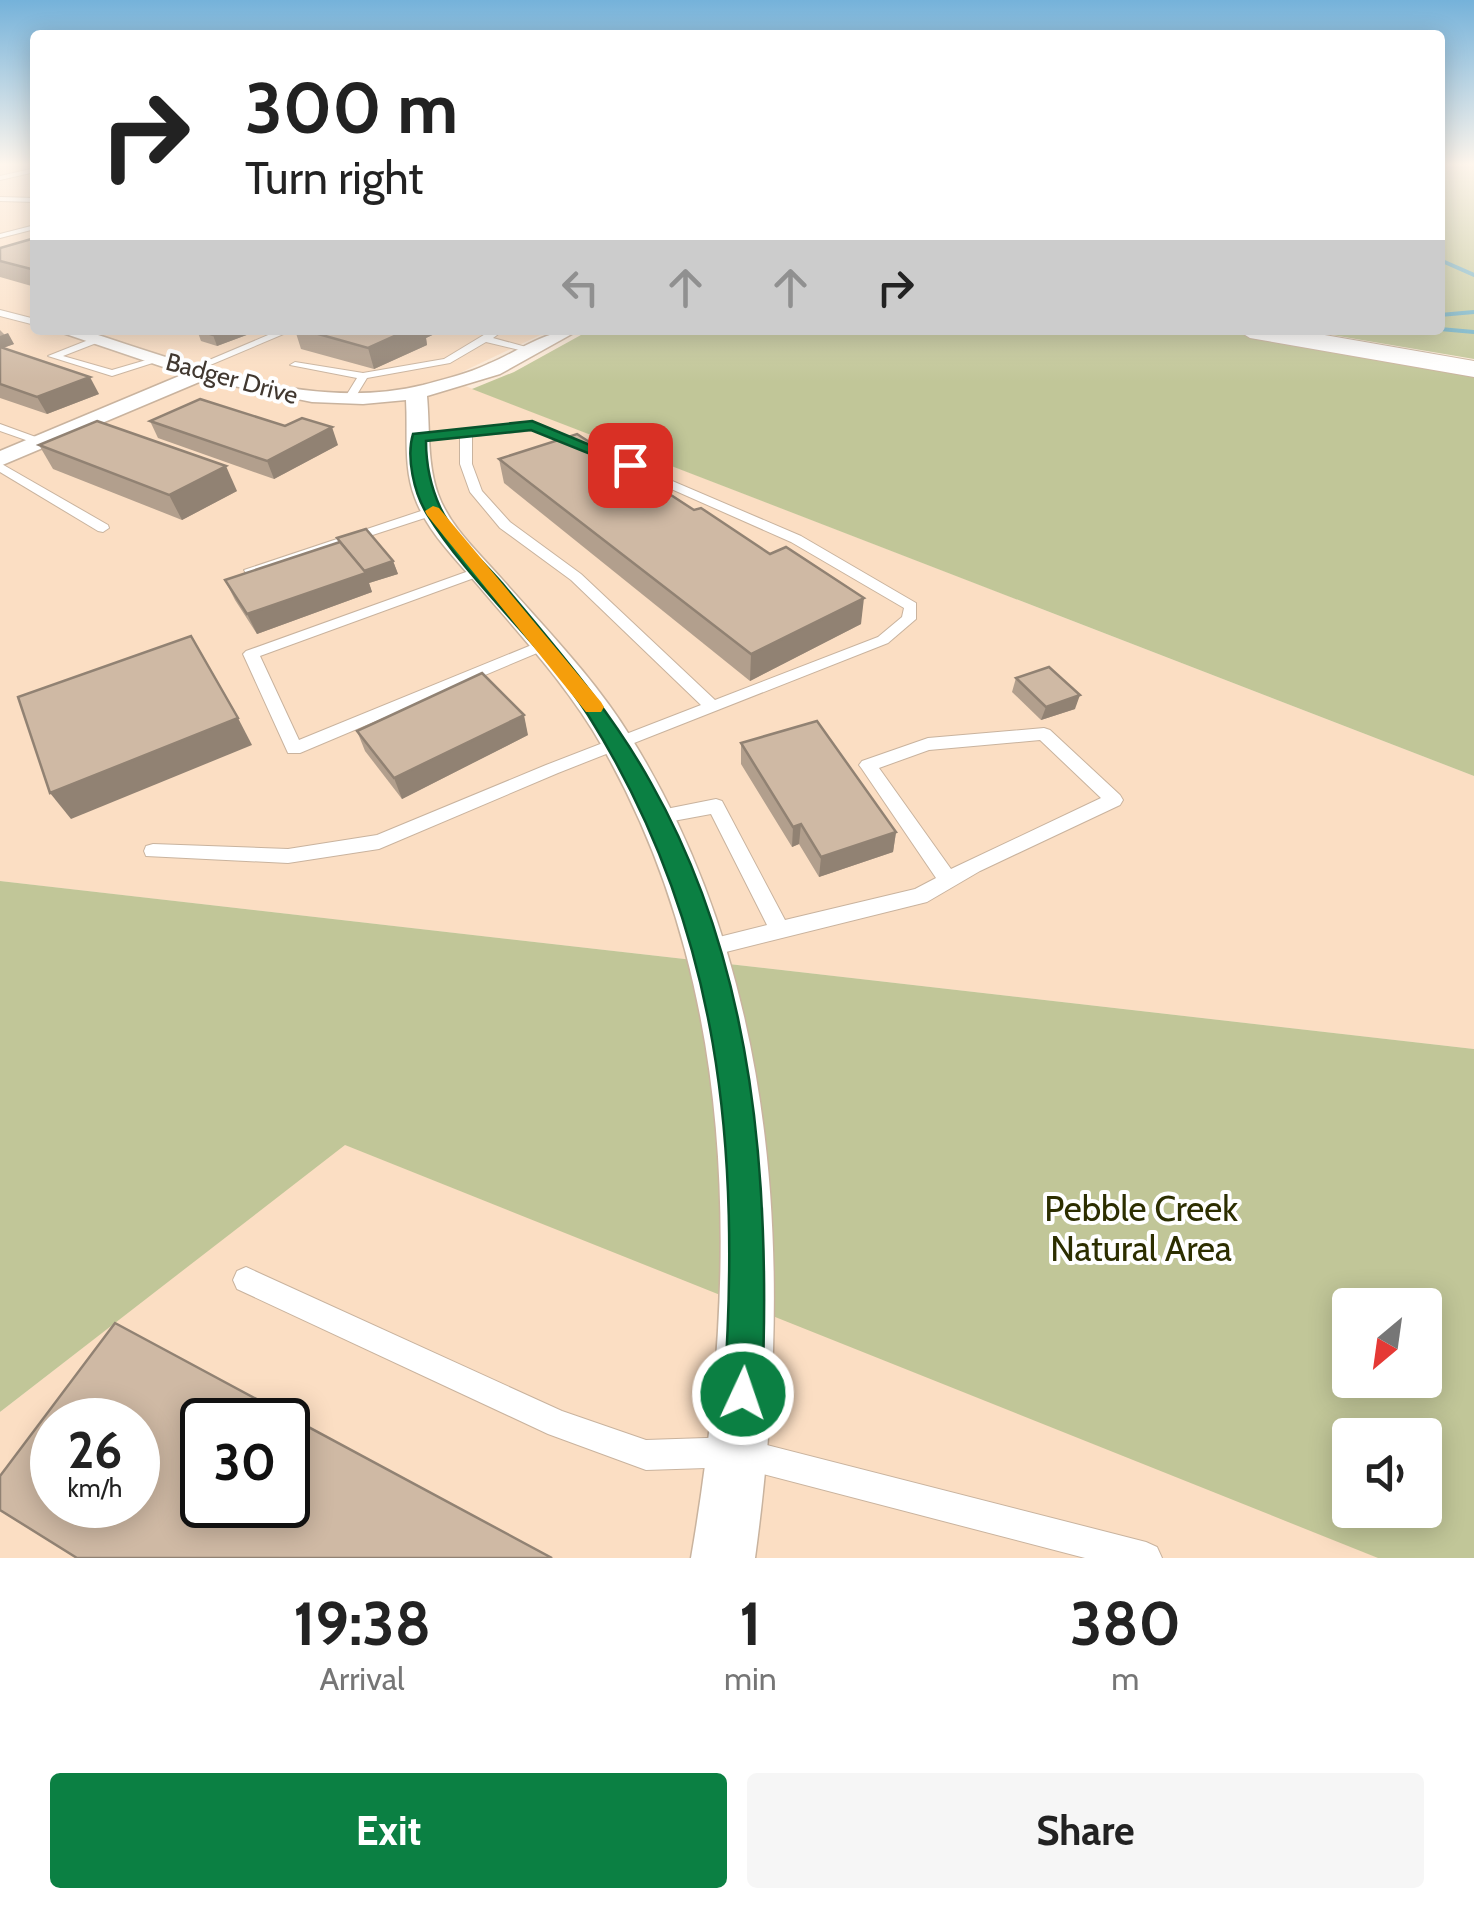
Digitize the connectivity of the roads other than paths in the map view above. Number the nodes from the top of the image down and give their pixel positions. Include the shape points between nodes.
1 (0, 313) edge
2 (20, 318) junction
3 (30, 321) edge
4 (0, 324) edge
5 (80, 335) edge
6 (277, 335) edge
7 (489, 335) edge
8 (560, 335) edge
9 (1279, 335) edge
10 (483, 338) junction
11 (96, 340) junction
12 (532, 350) junction
13 (160, 359) junction
14 (295, 365) dead end
15 (1474, 369) edge
16 (199, 371) junction
17 (363, 376) junction
18 (416, 393) junction
19 (349, 399) junction
20 (0, 427) edge
21 (466, 432) junction
22 (418, 437) junction
23 (40, 442) junction
24 (0, 463) edge
25 (433, 511) junction
26 (102, 528) dead end
27 (251, 570) edge
28 (480, 571) junction
29 (544, 645) junction
30 (714, 707) junction
31 (618, 744) junction
32 (657, 816) junction
33 (153, 851) dead end
34 (948, 880) junction
35 (780, 930) junction
36 (706, 948) junction
37 (246, 1280) dead end
38 (736, 1452) junction
39 (723, 1558) edge
40 (1146, 1558) edge

1 - 2 lane
2 - 3 lane
2 - 4 lane
5 - 11 street, Badger Drive
6 - 16 lane
7 - 10 lane
8 - 12 street, Badger Drive
9 - 15 main road
10 - 12 lane
10 - 17 lane via 432,366
11 - 13 street, Badger Drive
11 - 13 lane via 53,356 112,374
12 - 18 street, Badger Drive via 482,374
13 - 16 street, Badger Drive
14 - 17 lane
16 - 19 street, Badger Drive via 276,393
16 - 23 street
17 - 19 lane
18 - 19 street, Badger Drive
18 - 22 street
20 - 23 lane
21 - 22 lane
21 - 30 lane via 466,464 485,503 576,577
21 - 30 lane via 539,427 796,540 911,606 909,619 883,640
22 - 25 street via 418,468
23 - 24 street
24 - 26 lane
25 - 27 lane
25 - 28 street
28 - 29 street
28 - 29 lane via 251,654 294,749
29 - 31 street
30 - 31 lane
31 - 32 street
31 - 33 lane via 378,842 288,856
32 - 35 lane via 716,806
32 - 36 street
34 - 34 lane via 972,866 1114,800 1044,734 928,744 868,766
34 - 35 lane via 920,896
35 - 36 lane
36 - 38 street via 733,1054 745,1171 748,1306
37 - 38 lane via 558,1424 646,1454
38 - 39 street
38 - 40 lane

